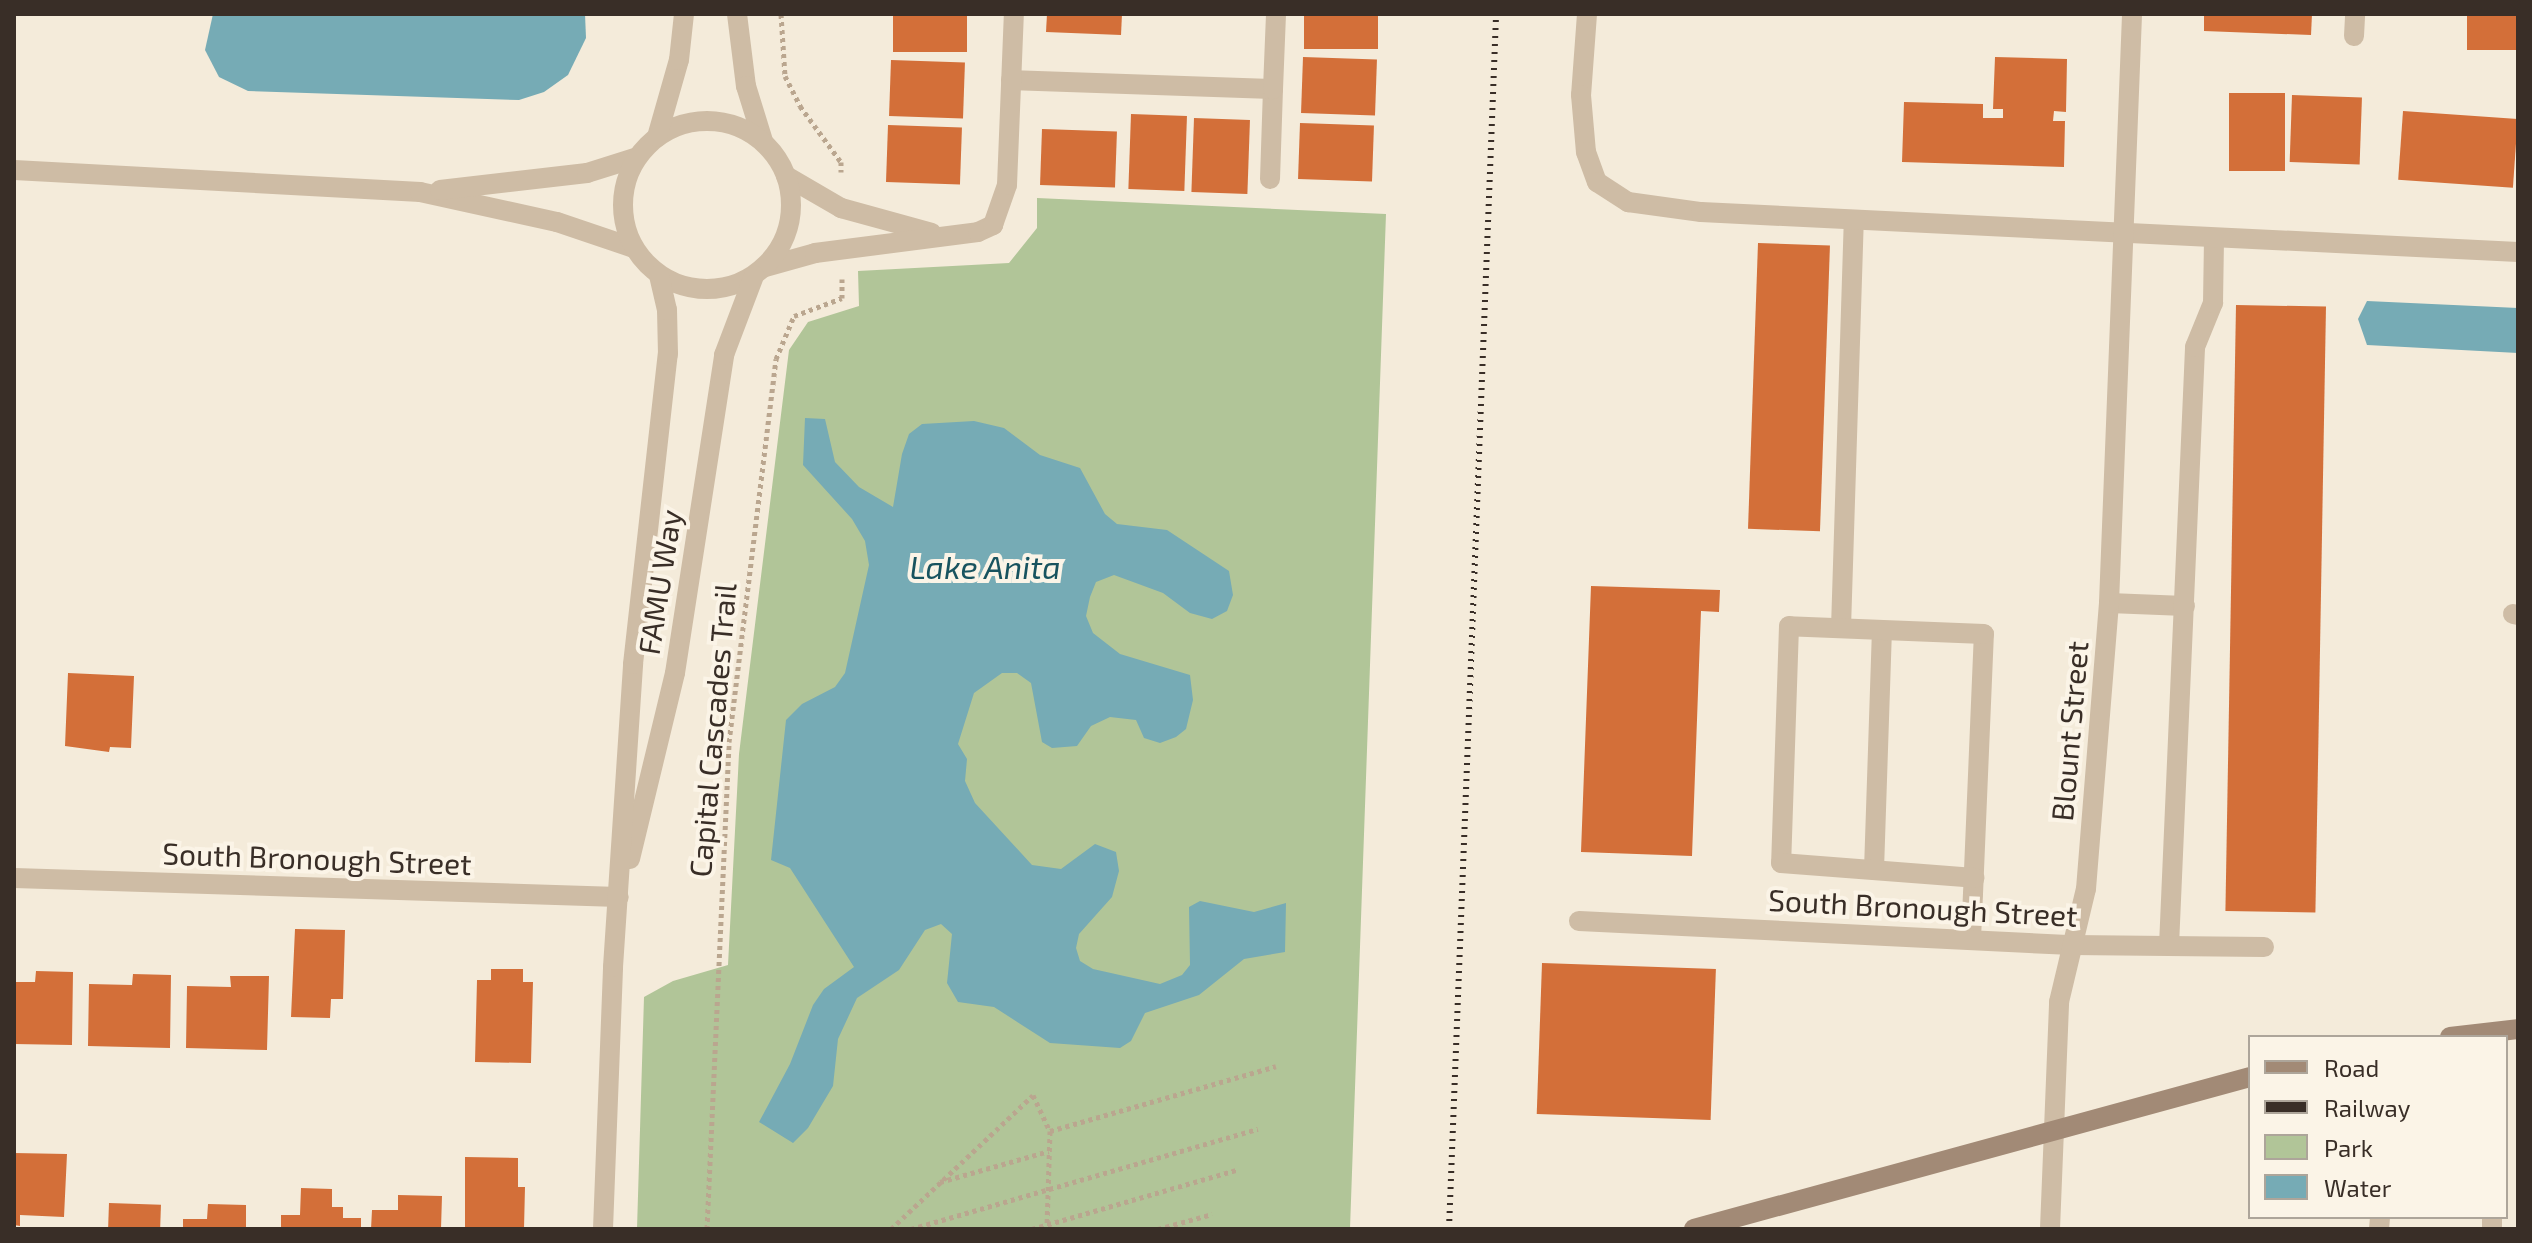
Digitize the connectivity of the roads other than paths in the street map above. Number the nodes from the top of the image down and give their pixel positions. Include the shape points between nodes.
1 (684, 14) edge
2 (737, 14) edge
3 (1014, 14) edge
4 (1276, 14) edge
5 (1587, 14) edge
6 (2132, 14) edge
7 (2355, 14) edge
8 (2354, 36) dead end
9 (1011, 80) junction
10 (1273, 89) junction
11 (657, 137) junction
12 (763, 141) junction
13 (638, 157) junction
14 (14, 170) edge
15 (786, 176) junction
16 (1270, 179) dead end
17 (420, 192) junction
18 (1854, 220) junction
19 (940, 235) junction
20 (2126, 236) junction
21 (2214, 239) junction
22 (634, 248) junction
23 (2518, 252) edge
24 (760, 271) junction
25 (659, 275) junction
26 (2109, 603) junction
27 (2185, 606) junction
28 (1841, 628) junction
29 (1882, 630) junction
30 (1874, 870) junction
31 (14, 878) edge
32 (1974, 878) junction
33 (619, 897) junction
34 (1579, 921) dead end
35 (1971, 939) junction
36 (2072, 945) junction
37 (2169, 946) junction
38 (2264, 947) dead end
39 (2506, 1032) edge
40 (2472, 1035) edge
41 (2248, 1078) edge
42 (2054, 1132) junction
43 (603, 1229) edge
44 (1694, 1229) edge
45 (2050, 1229) edge

1 - 11 street via 679,60
2 - 12 street, FAMU Way via 746,86
3 - 9 street
4 - 10 street
5 - 18 street via 1581,95 1586,152 1597,182 1628,202
6 - 20 street, Blount Street
7 - 8 street
9 - 10 street
9 - 19 street via 1007,185 993,225 978,232
10 - 16 street
11 - 12 street via 692,122 711,121 738,127
11 - 13 street
12 - 15 street, FAMU Way
13 - 17 street via 587,173
13 - 22 street via 629,174 623,212
14 - 17 street
15 - 19 street via 841,208
15 - 24 street, FAMU Way via 789,225
17 - 22 street via 557,222
18 - 20 street
18 - 28 street
19 - 24 street via 815,253
20 - 21 street
20 - 26 street, Blount Street
21 - 23 street
21 - 27 street via 2213,303 2195,347
22 - 25 street
24 - 25 street via 707,290
24 - 33 street, FAMU Way via 724,355 675,673
25 - 33 street, FAMU Way via 668,354 638,607
26 - 27 street
26 - 36 street, Blount Street via 2086,889
27 - 37 street
28 - 29 street
28 - 30 street via 1789,626 1781,863
29 - 30 street
29 - 32 street via 1984,634
30 - 32 street
31 - 33 street, South Bronough Street
32 - 35 street
33 - 43 street, FAMU Way
34 - 35 street, South Bronough Street
35 - 36 street, South Bronough Street
36 - 37 street, South Bronough Street
36 - 42 street, Blount Street via 2059,1002
37 - 38 street, South Bronough Street
39 - 40 main road
41 - 42 main road
42 - 44 main road
42 - 45 street, Blount Street

